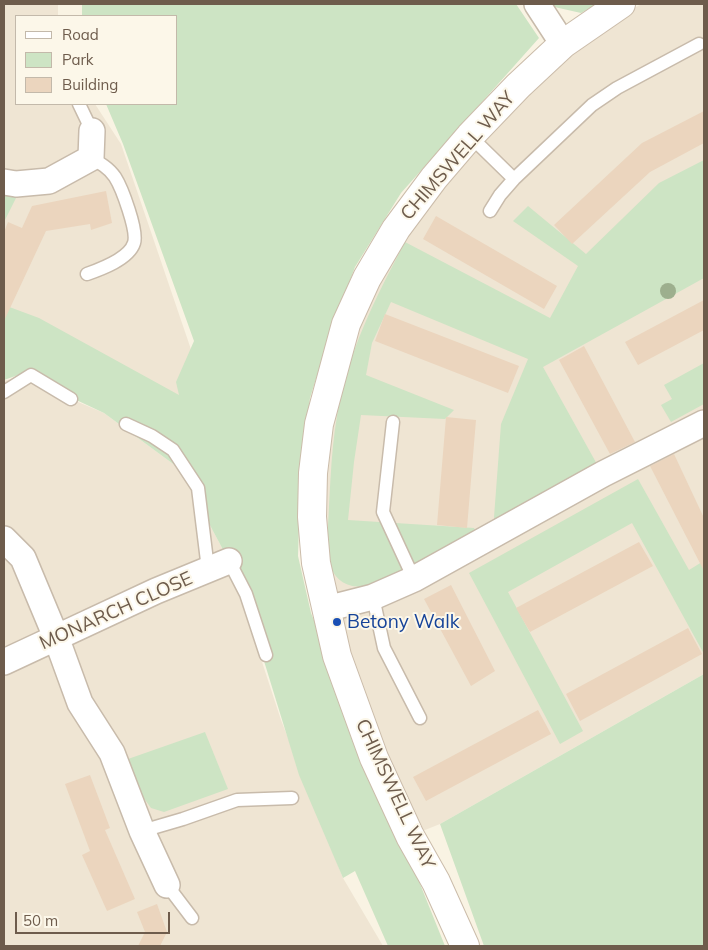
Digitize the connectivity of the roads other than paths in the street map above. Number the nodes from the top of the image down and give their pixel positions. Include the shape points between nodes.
1 (537, 4) edge
2 (621, 4) edge
3 (563, 44) junction
4 (699, 44) dead end
5 (79, 105) edge
6 (92, 131) joint
7 (470, 136) junction
8 (91, 158) junction
9 (514, 179) junction
10 (4, 182) edge
11 (490, 211) dead end
12 (87, 274) dead end
13 (4, 392) edge
14 (71, 399) dead end
15 (393, 422) dead end
16 (704, 423) edge
17 (126, 424) dead end
18 (4, 540) edge
19 (218, 565) junction
20 (414, 579) junction
21 (373, 597) junction
22 (326, 609) junction
23 (56, 637) junction
24 (266, 655) dead end
25 (4, 662) edge
26 (420, 718) dead end
27 (292, 798) dead end
28 (142, 831) junction
29 (167, 885) joint
30 (192, 918) dead end
31 (465, 946) edge

1 - 3 street
2 - 3 street, CHIMSWELL WAY
3 - 7 street, CHIMSWELL WAY
4 - 9 lane via 592,105
5 - 6 lane
6 - 8 street
7 - 9 lane
7 - 22 street, CHIMSWELL WAY via 396,229 367,278 346,324 319,424 313,473 316,563
8 - 10 street via 49,181
8 - 12 lane via 115,177 130,214 134,243 124,258
9 - 11 lane
13 - 14 lane via 31,376
15 - 20 lane via 383,512
16 - 20 street via 603,474
17 - 19 lane via 173,450 198,488
18 - 23 street via 23,558
19 - 23 street, MONARCH CLOSE
19 - 24 lane via 246,594
20 - 21 street
21 - 22 street
21 - 26 lane via 384,648
22 - 31 street, CHIMSWELL WAY via 337,656 374,758
23 - 25 street, MONARCH CLOSE
23 - 28 street via 80,704 112,753
27 - 28 lane via 237,800
28 - 29 street
29 - 30 lane

